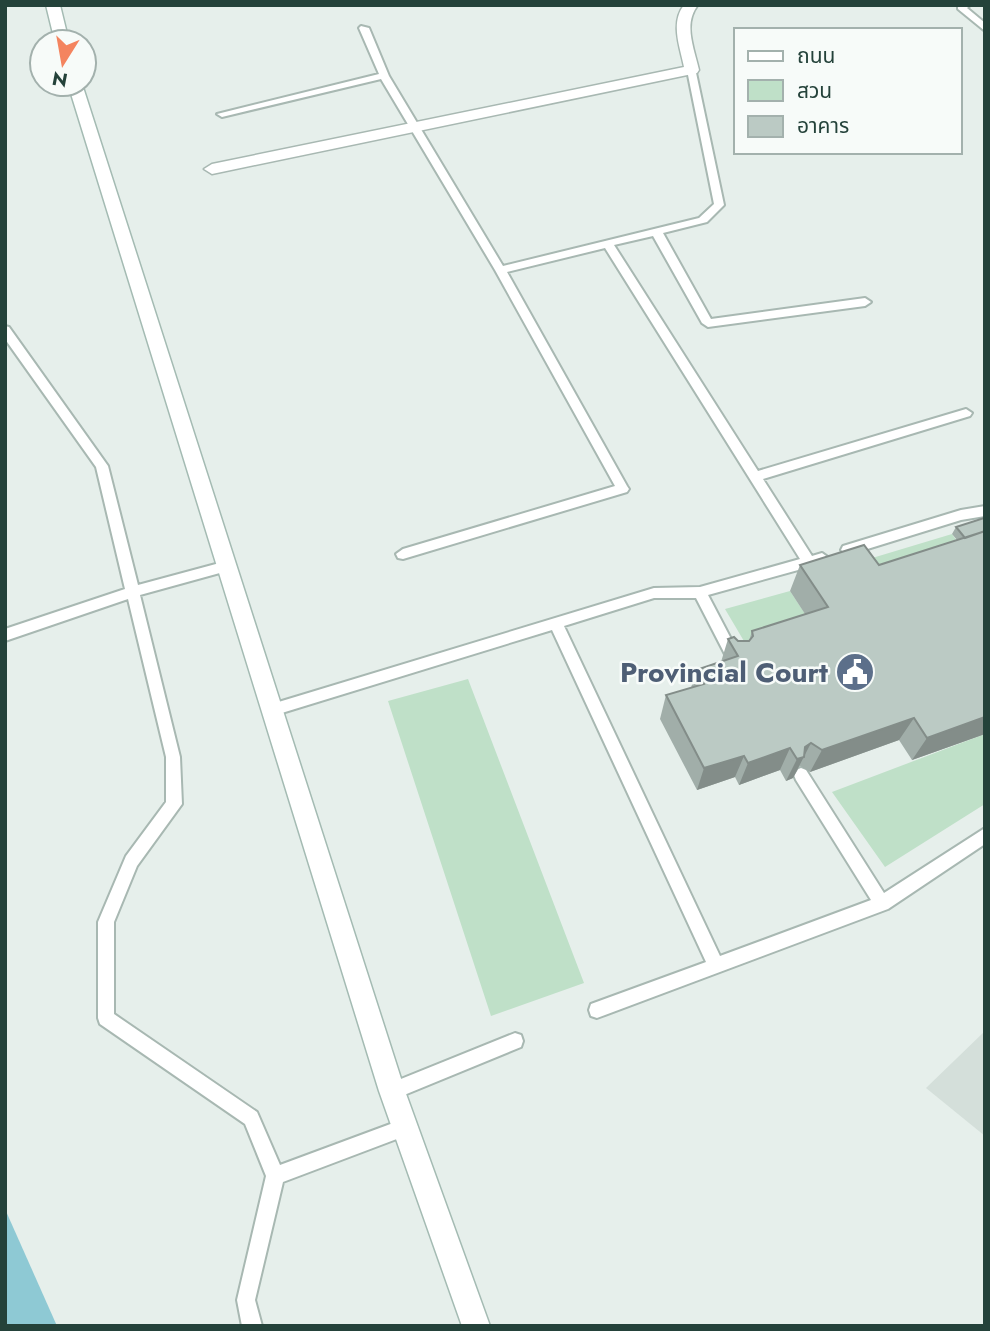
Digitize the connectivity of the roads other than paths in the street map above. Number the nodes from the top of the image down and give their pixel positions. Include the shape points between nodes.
1 (53, 5) edge
2 (692, 5) edge
3 (966, 5) edge
4 (59, 28) edge
5 (365, 28) dead end
6 (985, 28) edge
7 (692, 70) junction
8 (384, 76) junction
9 (79, 98) edge
10 (222, 114) dead end
11 (415, 127) junction
12 (212, 169) dead end
13 (657, 233) junction
14 (607, 243) junction
15 (500, 270) junction
16 (865, 302) dead end
17 (5, 330) edge
18 (966, 413) dead end
19 (755, 477) junction
20 (985, 511) edge
21 (403, 554) dead end
22 (809, 562) junction
23 (227, 566) junction
24 (133, 592) junction
25 (700, 592) junction
26 (556, 623) junction
27 (5, 635) edge
28 (735, 659) edge
29 (272, 710) junction
30 (801, 775) edge
31 (985, 835) edge
32 (882, 904) junction
33 (716, 966) junction
34 (597, 1010) dead end
35 (516, 1041) dead end
36 (391, 1091) junction
37 (404, 1128) junction
38 (275, 1176) junction
39 (252, 1326) edge
40 (476, 1326) edge

1 - 4 street
2 - 7 street via 682,20
3 - 6 lane via 961,6
5 - 8 lane
7 - 11 street
7 - 13 lane via 719,205 703,220
8 - 10 lane
8 - 11 lane
9 - 23 street
11 - 12 street
11 - 15 lane
13 - 14 lane
13 - 16 lane via 708,323
14 - 15 lane
14 - 19 lane
15 - 21 lane via 623,489
17 - 24 lane via 102,466
18 - 19 lane
19 - 22 lane
20 - 22 lane
22 - 25 lane
23 - 24 lane
23 - 29 street
24 - 27 lane
24 - 38 lane via 173,757 174,804 131,861 106,922 106,1018 251,1118
25 - 26 lane via 654,593
25 - 28 lane
26 - 29 lane
26 - 33 lane
29 - 36 street
30 - 32 lane
31 - 32 lane
32 - 33 lane
33 - 34 lane
35 - 36 lane
36 - 37 street
37 - 38 lane
37 - 40 street
38 - 39 lane via 246,1300

